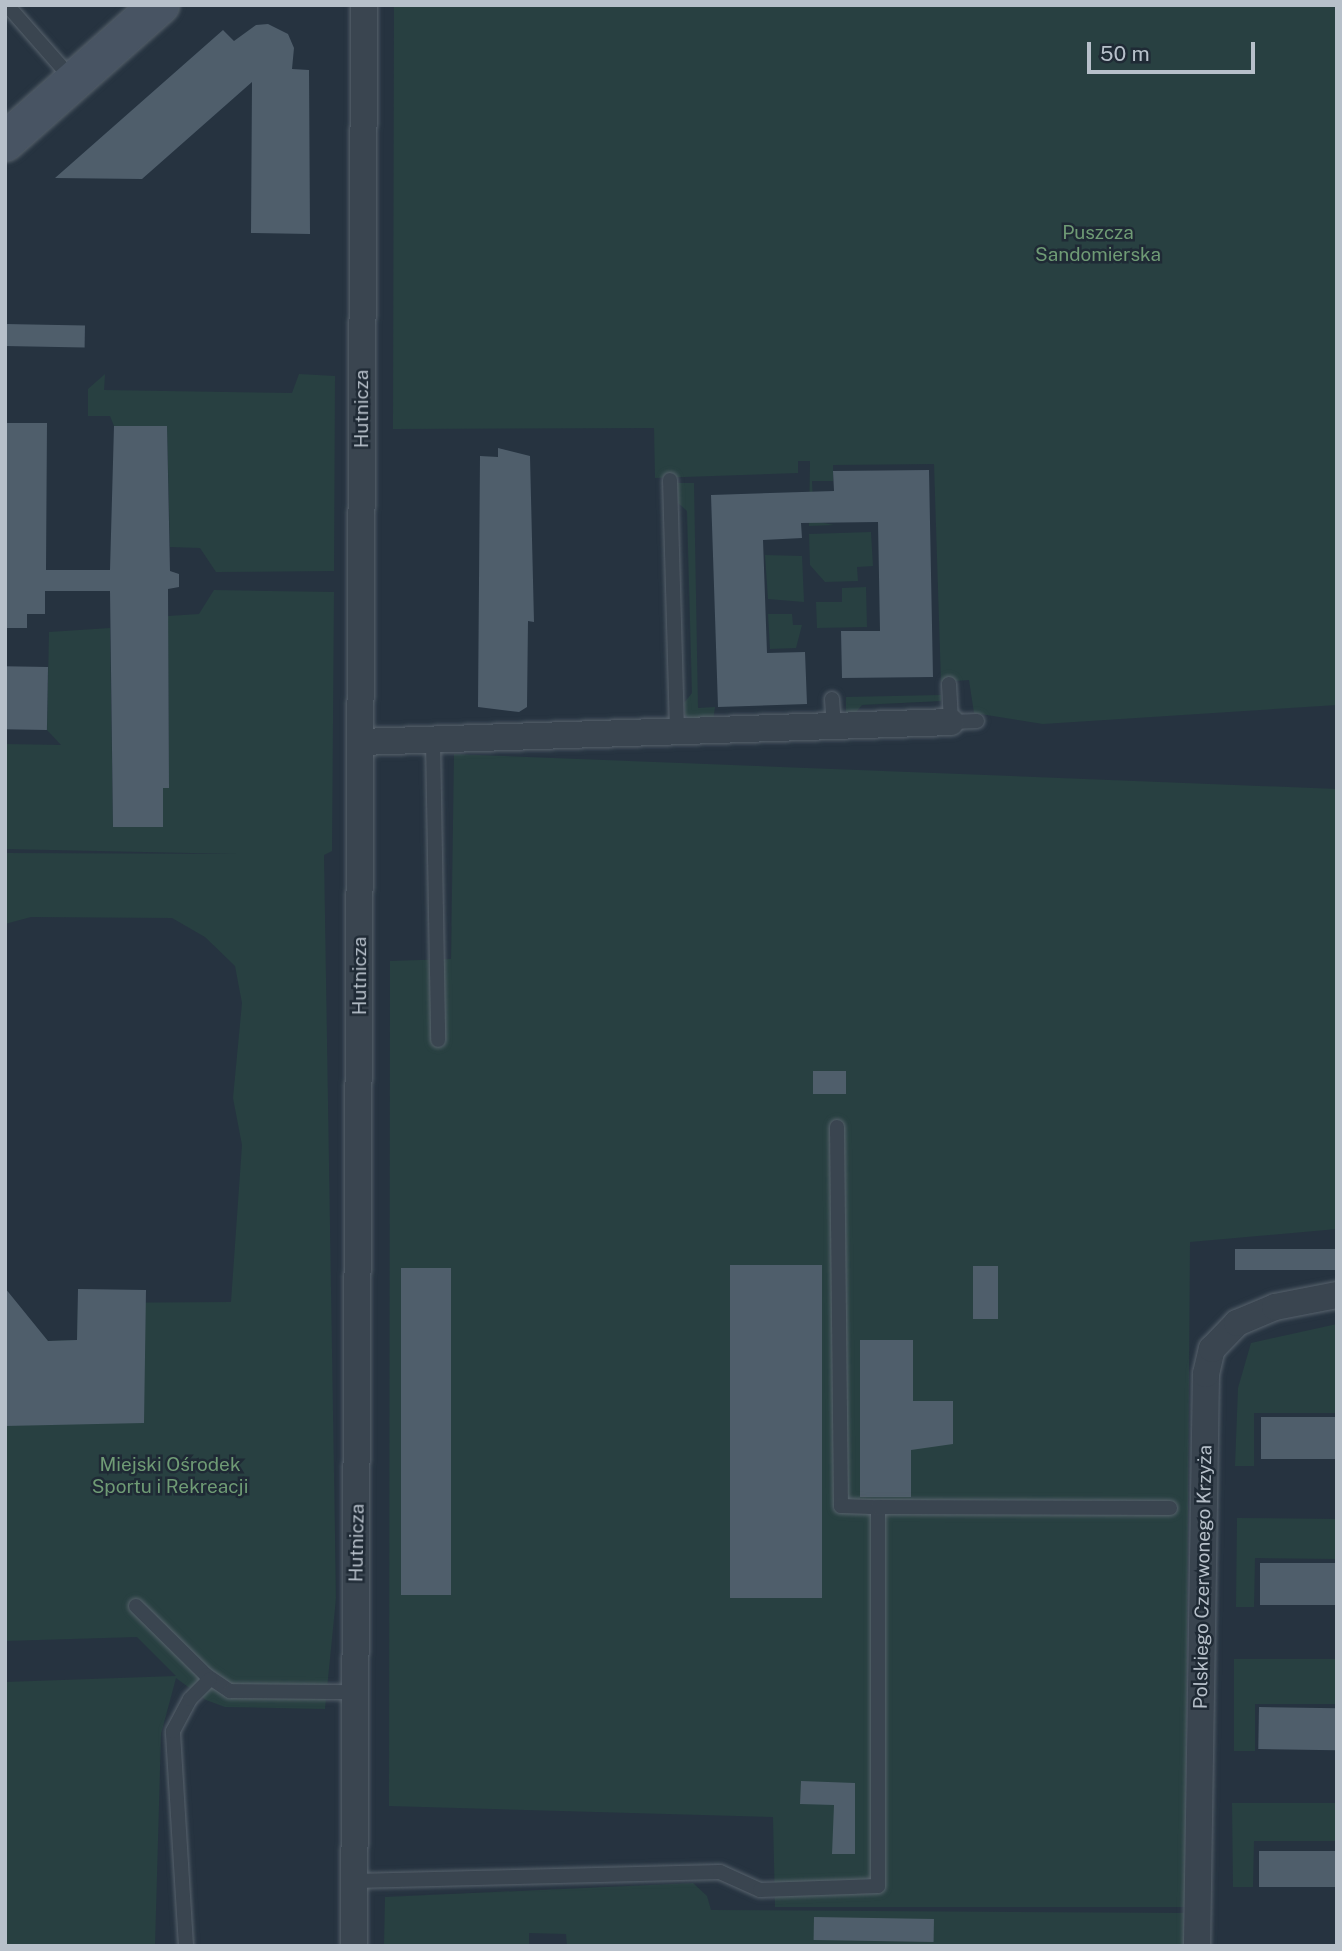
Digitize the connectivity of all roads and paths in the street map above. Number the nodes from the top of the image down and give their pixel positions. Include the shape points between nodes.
1 (6, 5) edge
2 (160, 5) edge
3 (364, 5) edge
4 (74, 81) junction
5 (5, 142) edge
6 (670, 480) dead end
7 (949, 684) dead end
8 (832, 699) dead end
9 (977, 721) dead end
10 (951, 722) junction
11 (834, 726) junction
12 (677, 731) junction
13 (433, 741) junction
14 (361, 742) junction
15 (438, 1040) dead end
16 (837, 1127) dead end
17 (1337, 1295) edge
18 (878, 1507) junction
19 (1170, 1508) dead end
20 (136, 1606) dead end
21 (210, 1679) junction
22 (353, 1692) junction
23 (354, 1881) junction
24 (186, 1946) edge
25 (354, 1946) edge
26 (1197, 1946) edge

1 - 4 lane
2 - 4 street
3 - 14 street, Hutnicza
4 - 5 street
6 - 12 lane
7 - 10 lane
8 - 11 lane
9 - 10 lane
10 - 11 street
11 - 12 street
12 - 13 street
13 - 14 street
13 - 15 lane
14 - 22 street, Hutnicza
16 - 18 lane via 841,1506
17 - 26 street, Polskiego Czerwonego Krzyża via 1275,1307 1237,1323 1212,1349 1206,1374
18 - 19 lane
18 - 23 lane via 878,1886 760,1890 720,1872
20 - 21 lane
21 - 22 lane via 241,1693
21 - 24 lane via 190,1699 173,1731
22 - 23 street, Hutnicza
23 - 25 street, Hutnicza

